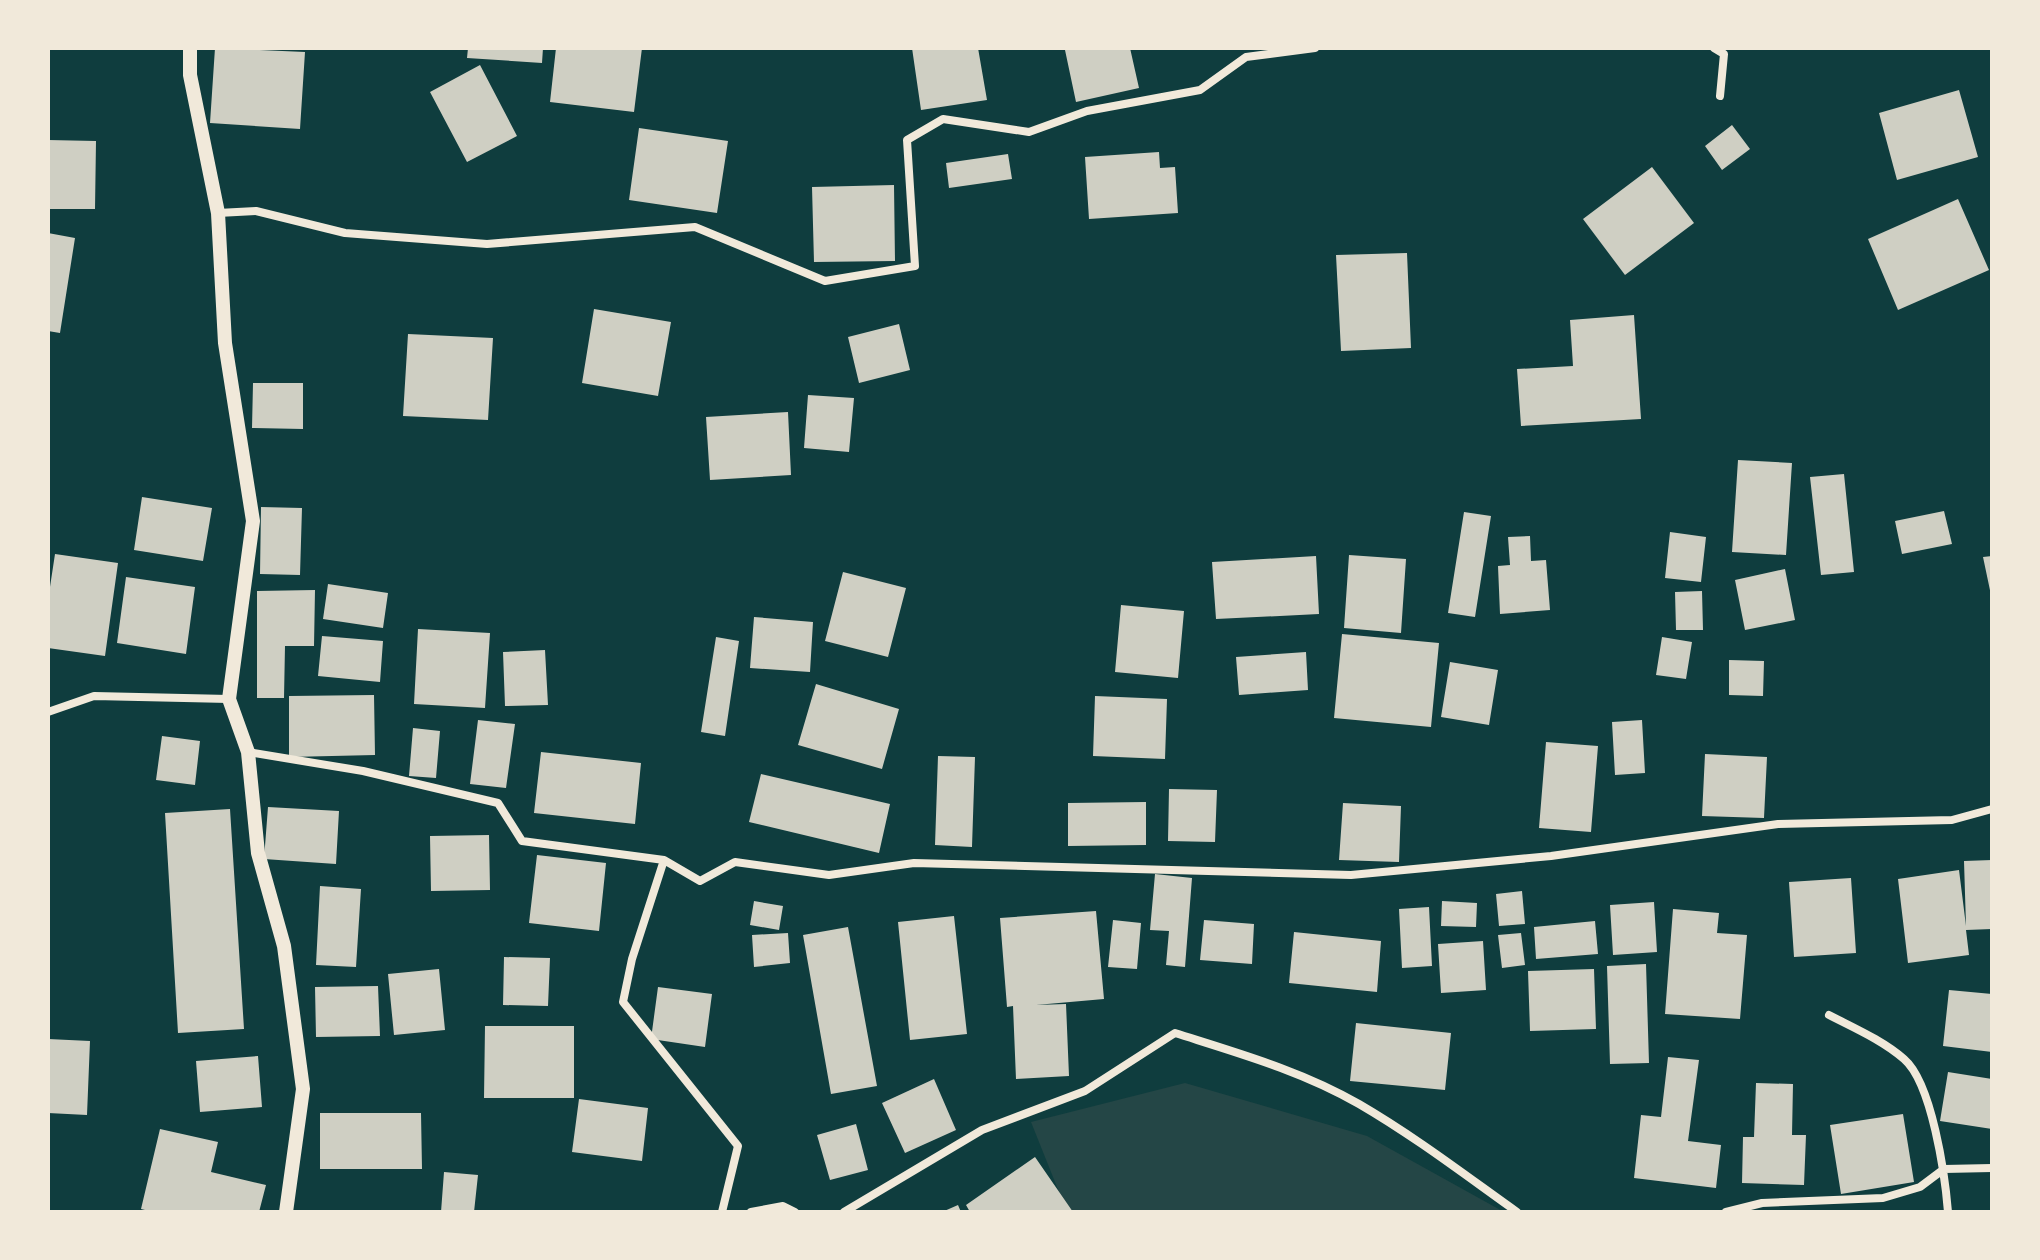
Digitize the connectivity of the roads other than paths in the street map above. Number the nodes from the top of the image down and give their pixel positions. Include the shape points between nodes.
1 (190, 48) edge
2 (1315, 48) edge
3 (1714, 48) edge
4 (1720, 96) dead end
5 (218, 213) junction
6 (229, 699) junction
7 (48, 712) edge
8 (248, 752) junction
9 (1992, 809) edge
10 (664, 860) junction
11 (1829, 1015) dead end
12 (1992, 1168) edge
13 (1944, 1169) junction
14 (286, 1212) edge
15 (722, 1212) edge
16 (751, 1212) edge
17 (795, 1212) edge
18 (844, 1212) edge
19 (1517, 1212) edge
20 (1726, 1212) edge
21 (1948, 1212) edge

1 - 5 street via 190,75
2 - 5 street via 1246,57 1200,90 1087,111 1029,132 943,119 907,140 915,266 825,281 695,227 487,244 345,233 256,211
3 - 4 street via 1724,54
5 - 6 street via 225,343 253,521
6 - 7 street via 94,696
6 - 8 street
8 - 10 street via 363,771 498,803 522,841
8 - 14 street via 258,853 284,946 303,1089
9 - 10 street via 1952,820 1778,824 1551,856 1351,875 914,863 829,875 735,862 700,881
10 - 15 street via 623,1002 738,1146
11 - 13 street via 1907,1061 1923,1088
12 - 13 street
13 - 20 street via 1920,1187 1894,1196 1762,1203
13 - 21 street
16 - 17 street via 783,1206
18 - 19 street via 982,1130 1085,1091 1175,1033 1277,1065 1357,1103

